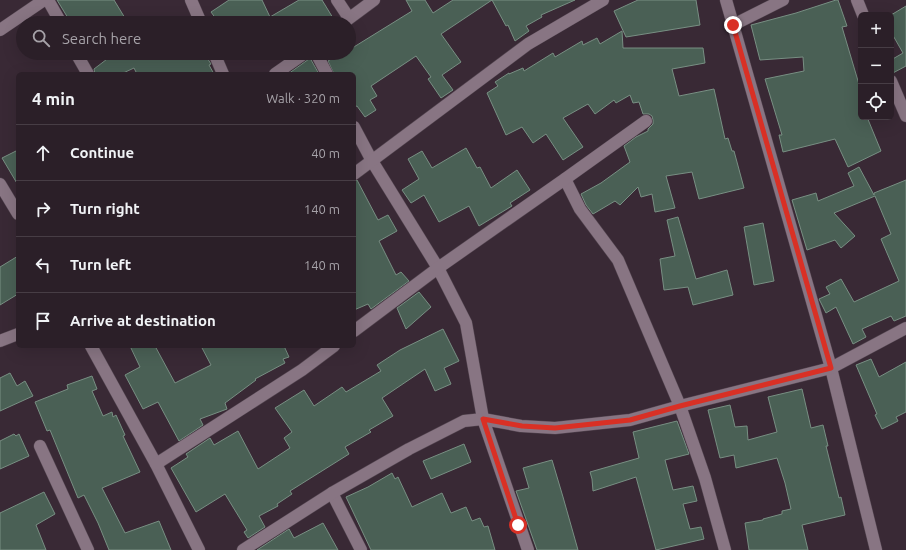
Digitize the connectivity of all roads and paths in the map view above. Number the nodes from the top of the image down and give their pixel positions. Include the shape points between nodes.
1 (44, 0) edge
2 (48, 0) edge
3 (191, 0) edge
4 (337, 0) edge
5 (374, 0) edge
6 (603, 0) edge
7 (726, 0) edge
8 (783, 0) edge
9 (857, 0) edge
10 (862, 12) edge
11 (21, 16) edge
12 (56, 16) edge
13 (198, 16) edge
14 (344, 16) edge
15 (352, 16) edge
16 (16, 19) edge
17 (733, 25) junction
18 (0, 30) edge
19 (80, 60) edge
20 (217, 60) edge
21 (295, 60) edge
22 (320, 60) edge
23 (87, 72) edge
24 (222, 72) edge
25 (278, 72) edge
26 (326, 72) edge
27 (892, 84) edge
28 (906, 116) edge
29 (646, 121) dead end
30 (356, 131) edge
31 (372, 161) junction
32 (356, 173) edge
33 (565, 179) junction
34 (0, 184) edge
35 (16, 211) edge
36 (438, 268) junction
37 (906, 328) edge
38 (356, 330) edge
39 (16, 335) edge
40 (0, 341) edge
41 (95, 348) edge
42 (331, 348) edge
43 (831, 368) junction
44 (680, 406) junction
45 (483, 419) junction
46 (40, 446) dead end
47 (156, 464) junction
48 (332, 493) junction
49 (88, 550) edge
50 (199, 550) edge
51 (243, 550) edge
52 (361, 550) edge
53 (528, 550) edge
54 (725, 550) edge
55 (876, 550) edge

1 - 11 street
2 - 12 street
3 - 13 street
4 - 14 street
5 - 15 street
6 - 31 street via 528,44
7 - 17 street
8 - 17 street
9 - 10 street
16 - 18 street
17 - 43 street
19 - 23 street
20 - 24 street
21 - 25 street
22 - 26 street
27 - 28 street
29 - 33 street
30 - 31 street
31 - 32 street
31 - 36 street
33 - 36 street
33 - 44 street via 580,208 618,260
34 - 35 street
36 - 38 street
36 - 45 street via 466,324
37 - 43 street
39 - 40 street
41 - 47 street
42 - 47 street via 302,370
43 - 44 street
43 - 55 street
44 - 45 street via 630,420 555,428 522,426
44 - 54 street via 705,478
45 - 48 street via 464,421
45 - 53 street
46 - 49 street
47 - 50 street
48 - 51 street
48 - 52 street

